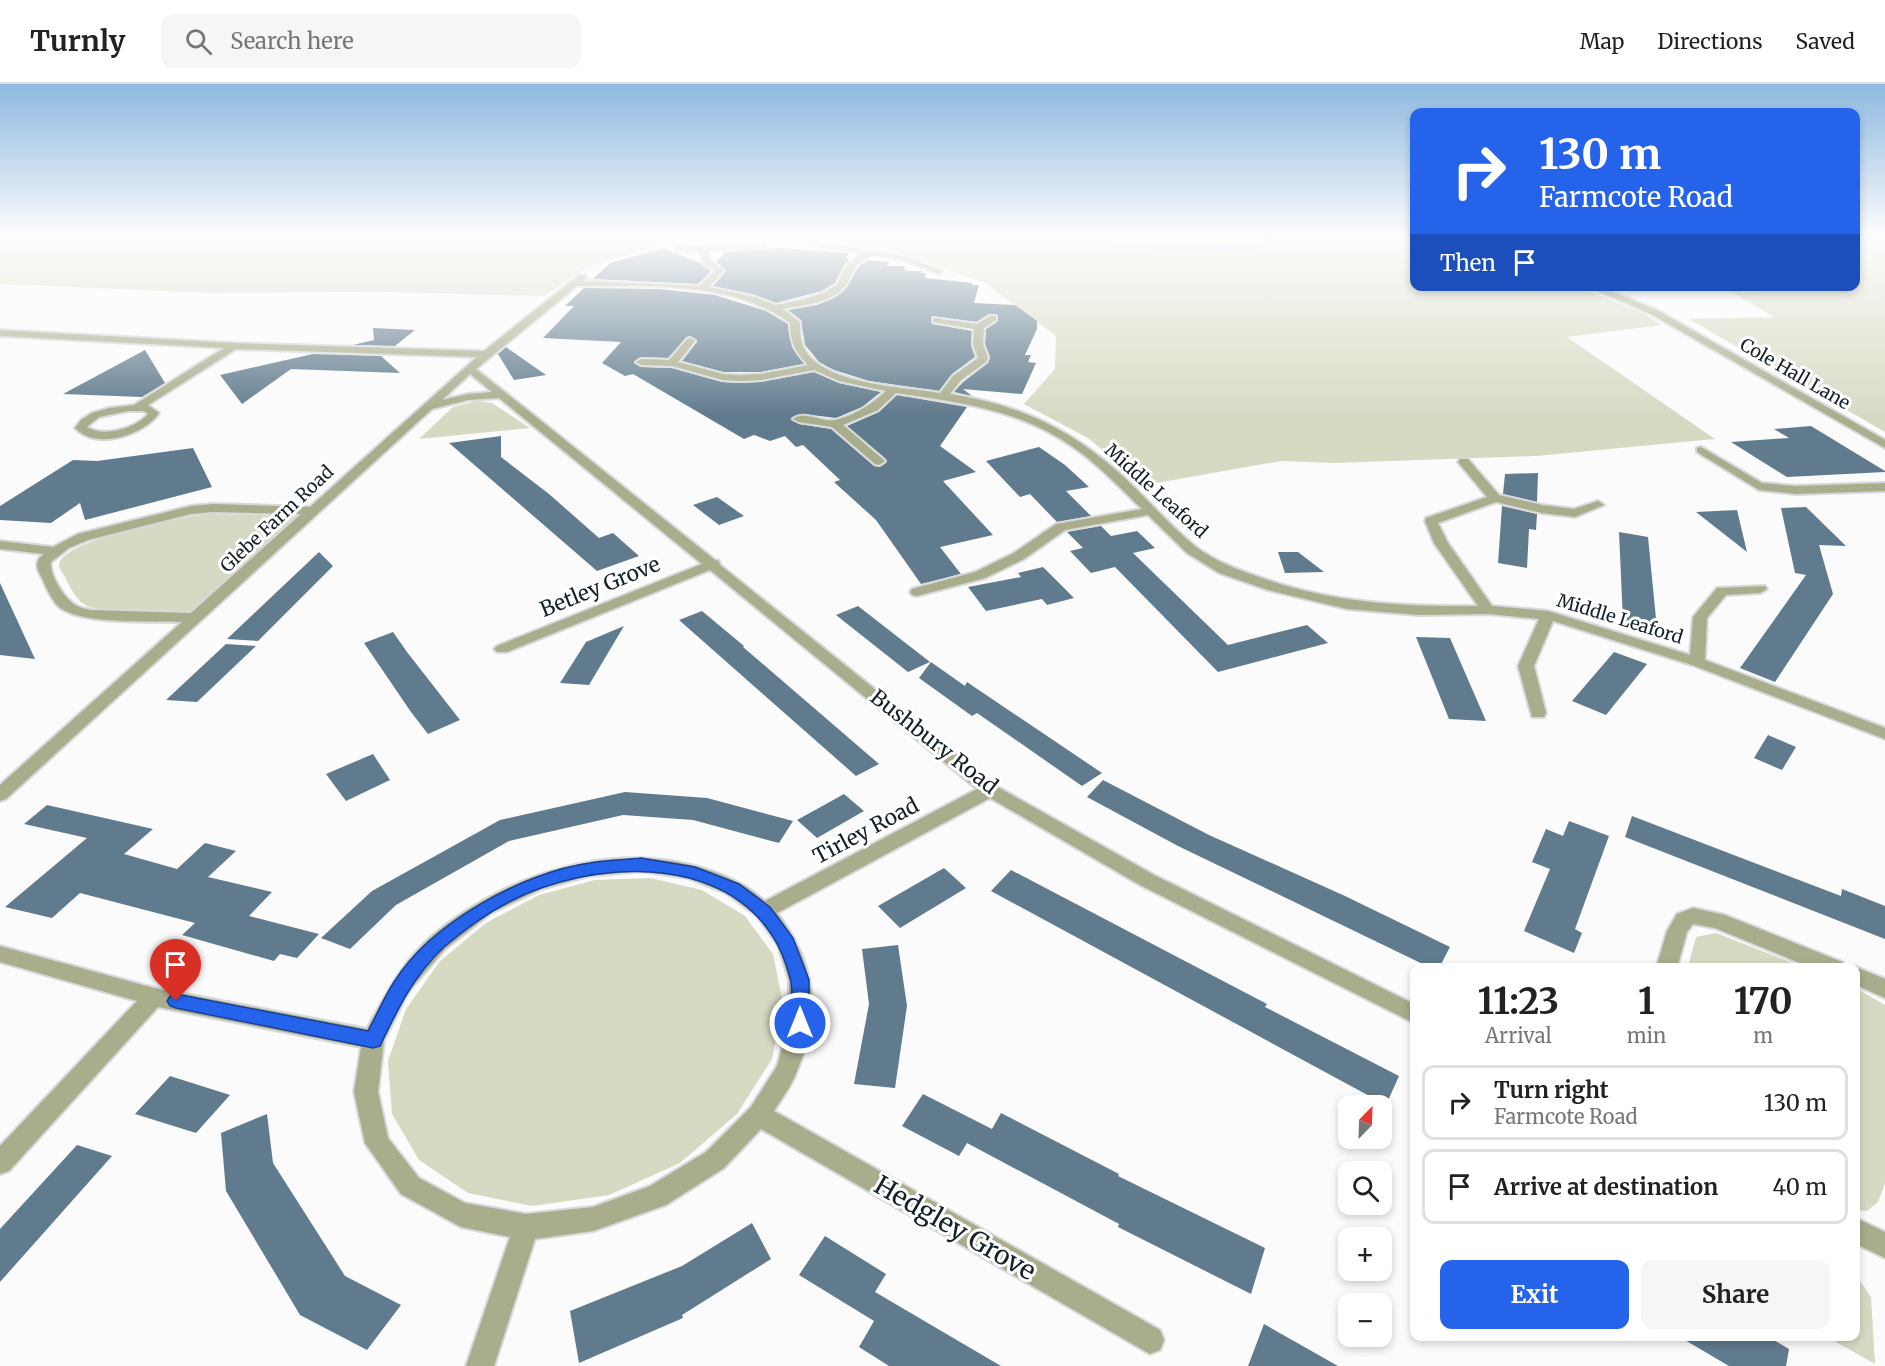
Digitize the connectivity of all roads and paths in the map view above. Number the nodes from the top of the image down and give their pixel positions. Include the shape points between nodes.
1 (556, 297) edge
2 (745, 297) edge
3 (821, 297) edge
4 (1617, 297) edge
5 (776, 308) junction
6 (993, 318) dead end
7 (936, 320) dead end
8 (979, 327) junction
9 (0, 333) edge
10 (14, 334) junction
11 (0, 341) edge
12 (690, 341) dead end
13 (234, 346) junction
14 (486, 354) junction
15 (641, 362) dead end
16 (672, 363) junction
17 (815, 367) junction
18 (471, 370) junction
19 (894, 389) junction
20 (503, 395) junction
21 (944, 395) junction
22 (428, 406) junction
23 (138, 407) junction
24 (800, 419) dead end
25 (835, 424) junction
26 (1885, 445) edge
27 (1701, 450) dead end
28 (879, 461) dead end
29 (1464, 462) dead end
30 (1885, 487) edge
31 (1495, 498) junction
32 (1598, 505) dead end
33 (312, 511) junction
34 (1150, 511) junction
35 (0, 545) edge
36 (54, 551) junction
37 (714, 564) junction
38 (1760, 589) dead end
39 (917, 592) dead end
40 (1488, 610) junction
41 (1548, 615) junction
42 (197, 618) junction
43 (502, 649) dead end
44 (1697, 662) junction
45 (1538, 713) dead end
46 (1885, 734) edge
47 (990, 790) junction
48 (0, 795) edge
49 (764, 911) junction
50 (0, 954) edge
51 (1667, 963) edge
52 (1823, 963) edge
53 (1860, 978) edge
54 (1885, 988) edge
55 (154, 997) junction
56 (1410, 1012) edge
57 (373, 1040) junction
58 (759, 1115) junction
59 (0, 1163) edge
60 (526, 1227) junction
61 (1860, 1233) edge
62 (1885, 1245) edge
63 (1150, 1340) dead end
64 (480, 1366) edge

1 - 14 street, Glebe Farm Road
2 - 5 street, Middle Leaford
3 - 5 street
4 - 26 street, Cole Hall Lane via 1654,312
5 - 17 street, Middle Leaford via 795,322 795,339 802,354
6 - 8 street
7 - 8 street
8 - 21 street via 981,362 957,378
9 - 10 street
10 - 11 street
10 - 13 street
12 - 16 street
13 - 14 street
13 - 23 street
14 - 18 street, Glebe Farm Road
15 - 16 street
16 - 17 street via 739,378
17 - 19 street, Middle Leaford via 843,379
18 - 20 street, Bushbury Road
18 - 22 street, Glebe Farm Road
19 - 21 street, Middle Leaford
19 - 25 street via 874,408
20 - 22 street via 468,397
20 - 37 street, Bushbury Road
21 - 34 street, Middle Leaford via 1022,416 1067,438 1113,474
22 - 33 street, Glebe Farm Road
23 - 23 street via 154,414 131,429 98,434 81,428 96,416
24 - 25 street
25 - 28 street
27 - 30 street via 1759,486 1796,490
29 - 31 street
31 - 32 street via 1575,513
31 - 40 street via 1431,521 1441,543
33 - 36 street via 191,510 83,537
33 - 42 street, Glebe Farm Road
34 - 39 street via 1061,528 1019,556 980,575
34 - 40 street, Middle Leaford via 1192,550 1224,570 1273,587 1347,605 1419,611
35 - 36 street
36 - 42 street via 44,560 43,568 62,602 73,610
37 - 43 street, Betley Grove
37 - 47 street, Bushbury Road
38 - 44 street via 1722,591 1700,617
40 - 41 street, Middle Leaford
41 - 44 street, Middle Leaford
41 - 45 street via 1526,666
42 - 48 street, Glebe Farm Road
44 - 46 street, Middle Leaford
47 - 49 street, Tirley Road
47 - 56 street, Bushbury Road via 1147,880
49 - 57 street via 733,888 690,871 641,864 588,869 535,883 484,908 438,943 400,986
49 - 58 street via 787,942 800,980 800,1023 787,1069
50 - 55 street
51 - 52 street via 1677,931 1684,919 1693,916 1718,921
53 - 54 street
55 - 57 street
55 - 59 street
57 - 60 street via 366,1092 377,1143 410,1186 461,1215
58 - 60 street via 714,1160 657,1196 593,1219
58 - 63 street, Hedgley Grove
60 - 64 street
61 - 62 street

